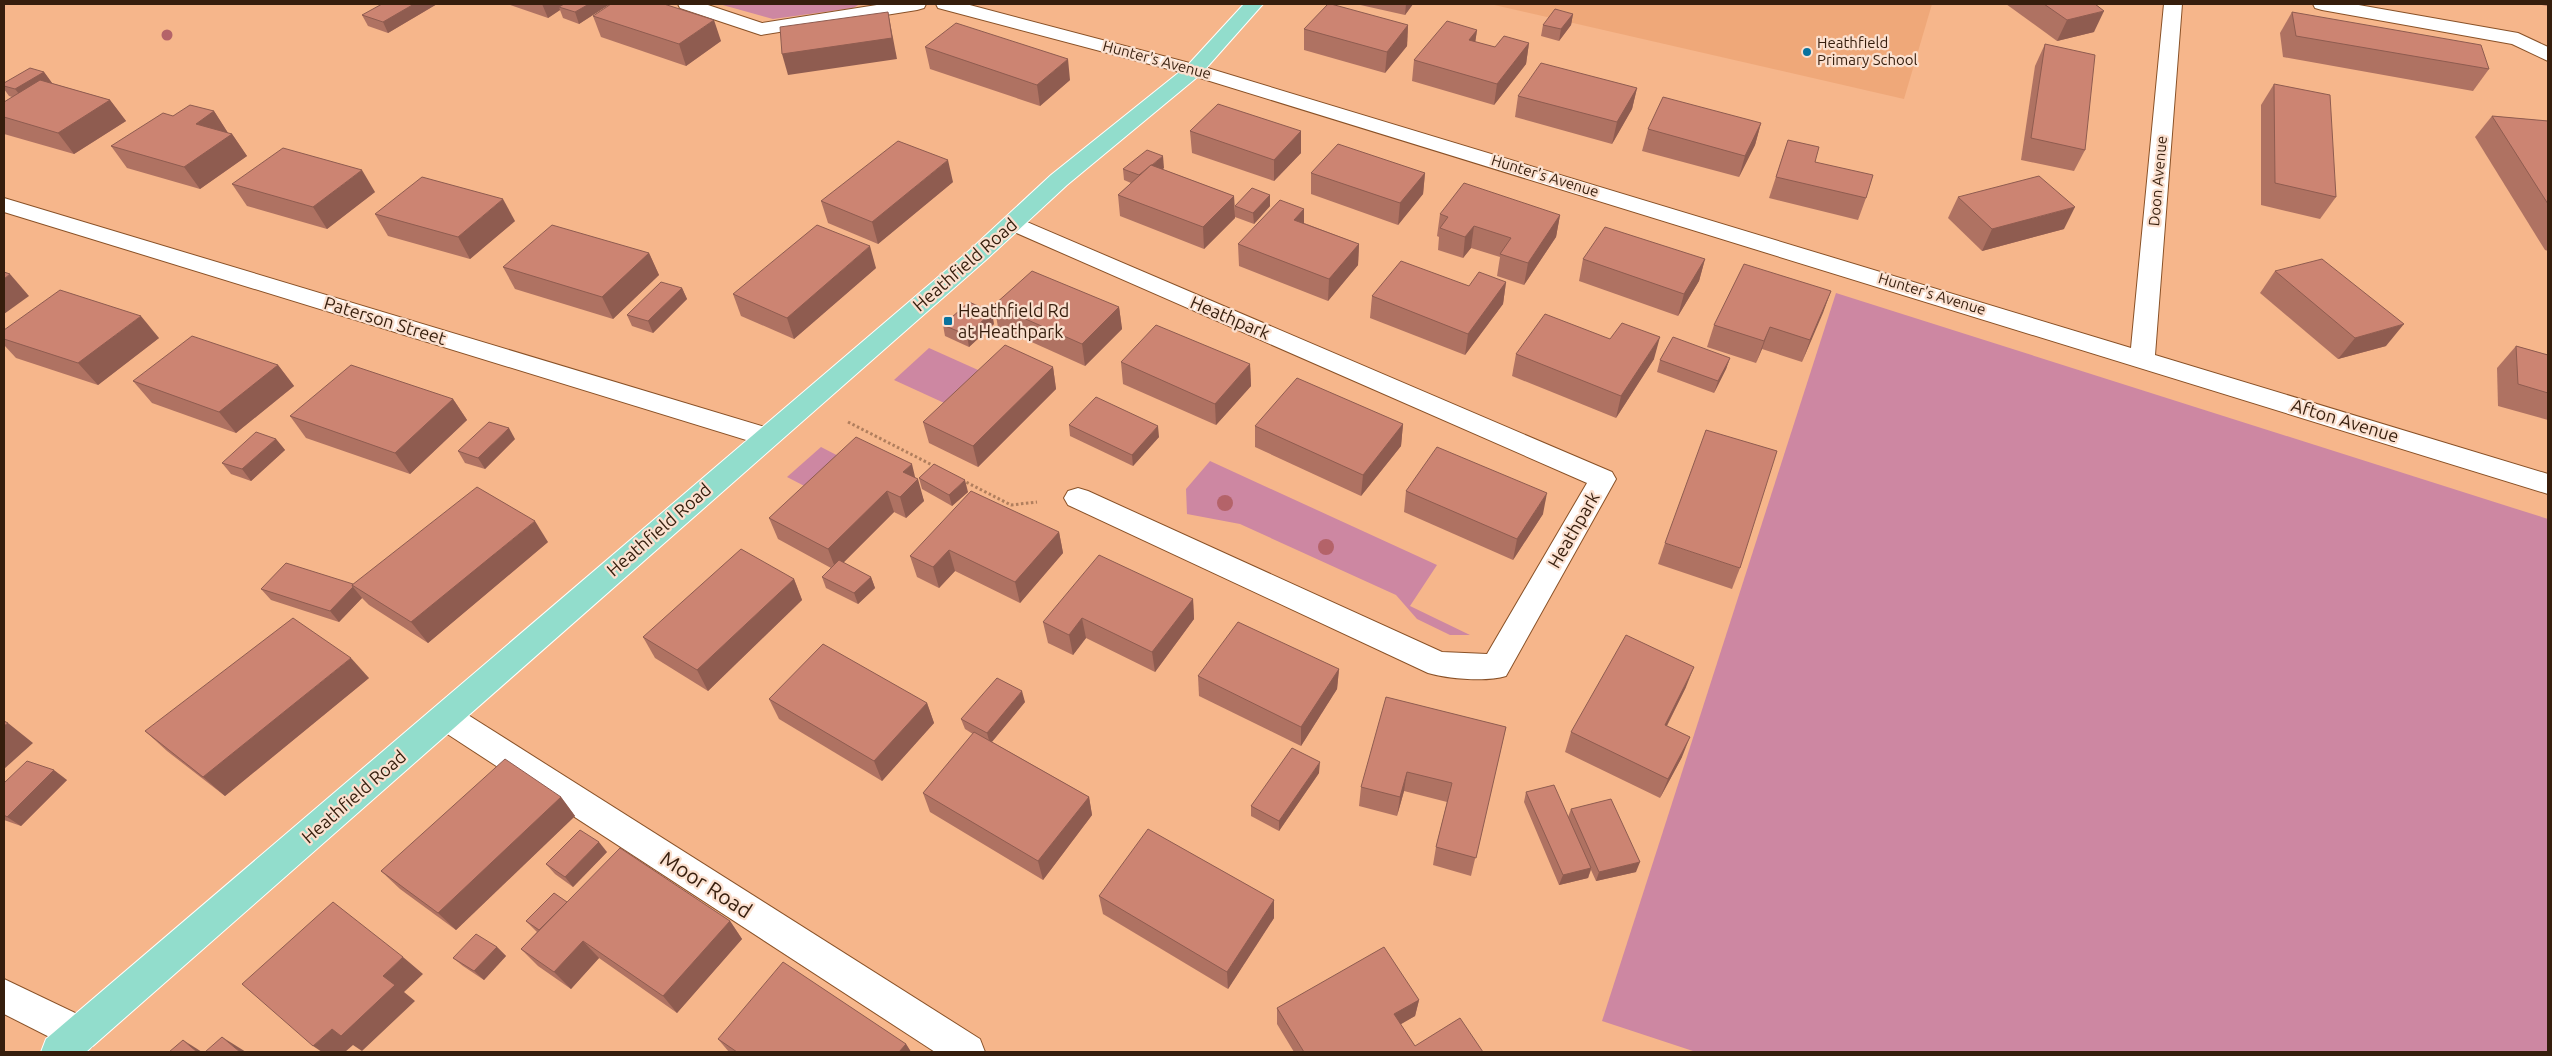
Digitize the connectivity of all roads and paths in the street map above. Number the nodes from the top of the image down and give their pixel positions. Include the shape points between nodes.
1 (687, 4) edge
2 (916, 4) edge
3 (945, 4) edge
4 (1254, 4) edge
5 (2174, 4) edge
6 (2322, 4) edge
7 (2548, 55) edge
8 (1194, 70) junction
9 (4, 205) edge
10 (1013, 223) junction
11 (2142, 358) junction
12 (839, 418) dead end
13 (766, 437) junction
14 (942, 470) edge
15 (959, 479) edge
16 (2548, 484) edge
17 (1078, 498) joint
18 (446, 717) junction
19 (4, 996) edge
20 (69, 1043) edge
21 (967, 1052) edge

1 - 2 street via 761,29
3 - 8 street, Hunter's Avenue
4 - 8 main road, Heathfield Road
5 - 11 street, Doon Avenue
6 - 7 street via 2518,39
8 - 10 main road, Heathfield Road via 1059,180
8 - 11 street, Hunter's Avenue
9 - 13 street, Paterson Street
10 - 13 main road, Heathfield Road
10 - 17 street, Heathpark via 1603,479 1495,667 1439,664
11 - 16 street, Afton Avenue
12 - 14 path
13 - 18 main road, Heathfield Road
15 - 17 path via 1010,505
18 - 20 main road, Heathfield Road
18 - 21 street, Moor Road
19 - 20 street

